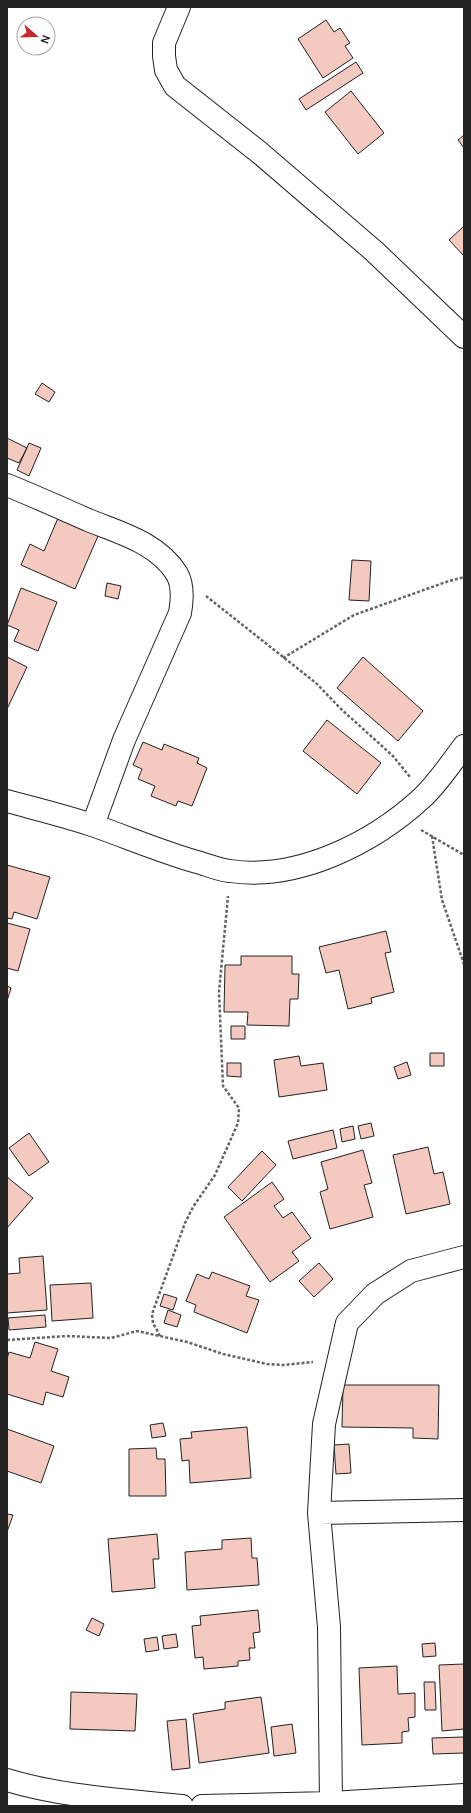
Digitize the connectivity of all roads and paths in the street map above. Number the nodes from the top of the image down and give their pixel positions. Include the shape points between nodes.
1 (179, 7) edge
2 (464, 337) edge
3 (7, 484) edge
4 (178, 575) junction
5 (464, 577) edge
6 (283, 658) junction
7 (464, 746) edge
8 (423, 797) junction
9 (7, 801) edge
10 (399, 817) junction
11 (93, 825) junction
12 (432, 836) junction
13 (464, 855) edge
14 (230, 871) junction
15 (464, 964) edge
16 (464, 1258) edge
17 (160, 1336) junction
18 (7, 1340) edge
19 (339, 1360) junction
20 (464, 1510) edge
21 (319, 1513) junction
22 (7, 1780) edge
23 (464, 1795) edge
24 (332, 1803) junction
25 (182, 1806) edge
26 (202, 1806) edge

1 - 2 street via 164,43 166,70 175,86 260,153 374,251
3 - 4 street via 129,535 161,557
4 - 6 path
4 - 11 street via 182,597 180,613 124,740
5 - 6 path via 354,615
6 - 8 path via 316,682 345,713 393,756
7 - 8 street
8 - 10 street
9 - 11 street
10 - 12 path
10 - 14 street via 361,842 302,867 267,872
11 - 14 street via 163,852
12 - 13 path
12 - 15 path via 442,900
14 - 17 path via 219,992 223,1086 239,1108 238,1123 212,1182 193,1207 173,1252 152,1314 153,1323
16 - 19 street via 411,1271 375,1294 348,1323
17 - 18 path via 137,1331 111,1338 67,1336
17 - 19 path via 267,1364 283,1366
19 - 21 street via 324,1424
20 - 21 street
21 - 24 street via 330,1627
22 - 25 street via 65,1792
23 - 24 street
24 - 26 street

